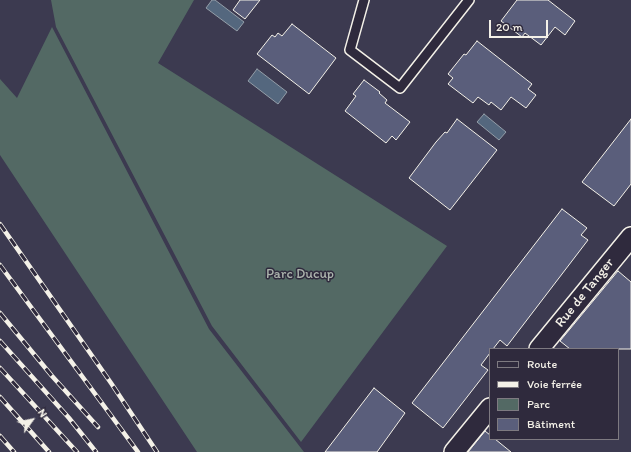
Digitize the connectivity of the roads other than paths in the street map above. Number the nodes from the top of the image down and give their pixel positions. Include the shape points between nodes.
1 (364, 0) edge
2 (469, 0) edge
3 (631, 237) edge
4 (540, 348) edge
5 (489, 409) edge
6 (454, 452) edge

1 - 2 lane via 350,50 400,88
3 - 4 street, Rue de Tanger
5 - 6 street

